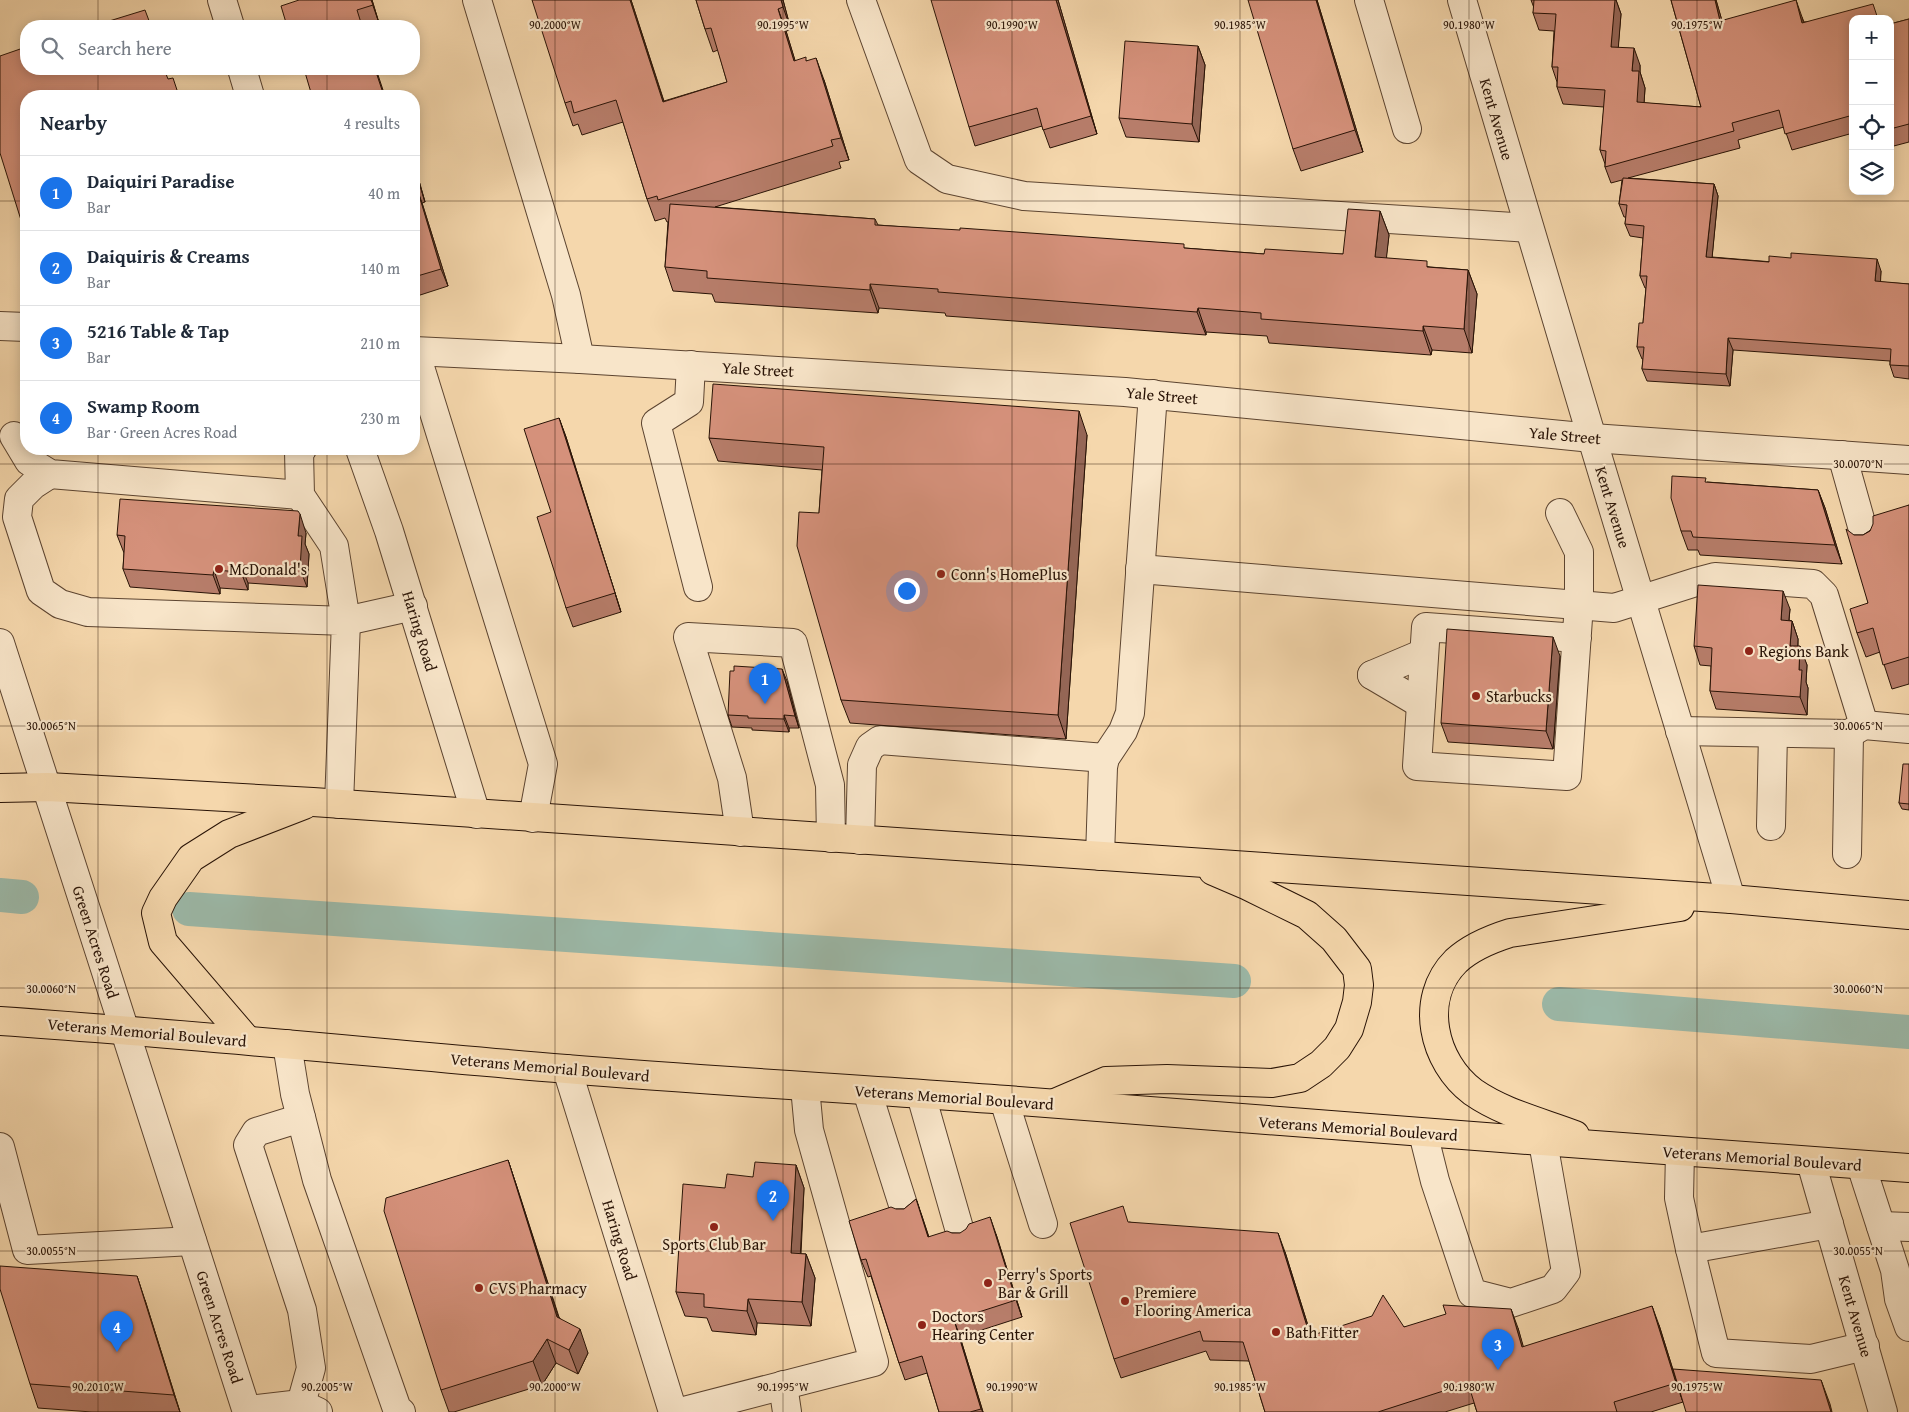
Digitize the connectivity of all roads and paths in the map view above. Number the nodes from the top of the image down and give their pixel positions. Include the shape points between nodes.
1 (222, 0) edge
2 (477, 0) edge
3 (861, 0) edge
4 (1369, 0) edge
5 (1462, 0) edge
6 (228, 20) edge
7 (244, 75) edge
8 (248, 90) edge
9 (1406, 129) dead end
10 (1529, 228) junction
11 (0, 326) edge
12 (20, 327) edge
13 (420, 351) edge
14 (580, 359) junction
15 (691, 365) junction
16 (420, 370) edge
17 (1152, 394) junction
18 (13, 434) edge
19 (1592, 438) junction
20 (20, 446) edge
21 (25, 455) edge
22 (299, 455) edge
23 (362, 455) edge
24 (1842, 455) junction
25 (1909, 460) edge
26 (50, 474) junction
27 (300, 495) junction
28 (1560, 513) dead end
29 (1867, 544) edge
30 (1140, 568) junction
31 (698, 587) dead end
32 (1640, 600) junction
33 (1579, 604) junction
34 (412, 606) junction
35 (346, 621) junction
36 (1577, 638) junction
37 (0, 643) edge
38 (1424, 653) junction
39 (1421, 704) junction
40 (1909, 729) edge
41 (1856, 730) junction
42 (1680, 731) junction
43 (1773, 733) junction
44 (1105, 758) junction
45 (48, 787) junction
46 (0, 788) edge
47 (326, 803) junction
48 (476, 814) junction
49 (533, 818) junction
50 (1771, 826) dead end
51 (740, 832) junction
52 (831, 838) junction
53 (860, 840) junction
54 (1847, 854) dead end
55 (1100, 856) junction
56 (1192, 862) junction
57 (1731, 899) junction
58 (1909, 915) edge
59 (0, 1021) edge
60 (125, 1029) junction
61 (247, 1040) junction
62 (287, 1044) junction
63 (567, 1069) junction
64 (805, 1086) junction
65 (867, 1091) junction
66 (921, 1095) junction
67 (1004, 1100) junction
68 (1053, 1104) junction
69 (301, 1118) junction
70 (1422, 1133) junction
71 (1543, 1142) junction
72 (1608, 1146) junction
73 (0, 1147) edge
74 (1680, 1152) junction
75 (1811, 1162) junction
76 (1861, 1165) junction
77 (1909, 1168) edge
78 (905, 1212) edge
79 (1043, 1224) dead end
80 (1829, 1224) junction
81 (1881, 1226) junction
82 (1909, 1227) edge
83 (961, 1234) edge
84 (192, 1241) junction
85 (1690, 1249) junction
86 (1909, 1327) edge
87 (1865, 1346) junction
88 (783, 1385) junction
89 (310, 1408) edge
90 (247, 1411) edge
91 (401, 1412) edge
92 (673, 1412) edge
93 (680, 1412) edge
94 (787, 1412) edge
95 (1883, 1412) edge

1 - 6 street
2 - 14 street via 566,295
3 - 10 street via 919,160 947,179 1024,196
4 - 9 street
5 - 10 street, Kent Avenue
7 - 8 street
10 - 19 street, Kent Avenue
11 - 12 street
13 - 14 street, Yale Street
14 - 15 street, Yale Street
15 - 17 street, Yale Street
15 - 31 street via 689,402 656,423
16 - 49 street via 543,764
17 - 19 street, Yale Street
17 - 30 street
18 - 20 street
19 - 24 street, Yale Street
19 - 32 street, Kent Avenue
21 - 26 street via 29,462
22 - 27 street
23 - 34 street, Haring Road
24 - 25 street, Yale Street
24 - 29 street
26 - 27 street
26 - 35 street via 19,499 17,517 41,591 60,604 88,612
27 - 35 street via 334,546
28 - 33 street via 1579,552
30 - 33 street
30 - 44 street via 1130,713 1123,731
32 - 33 street via 1614,608
32 - 41 street via 1715,578 1813,584 1824,595
32 - 42 street, Kent Avenue
33 - 36 street
34 - 35 street
34 - 48 street, Haring Road
35 - 47 street
36 - 38 street via 1426,627
36 - 39 street via 1567,776 1417,766
37 - 45 street, Green Acres Road
38 - 39 street
38 - 39 street via 1372,674
40 - 41 street
41 - 43 street
41 - 54 street
42 - 43 street
42 - 57 street, Kent Avenue
43 - 50 street
44 - 53 street via 880,740 870,748 862,765
44 - 55 street
45 - 46 main road
45 - 47 main road
45 - 60 street, Green Acres Road
47 - 48 main road
47 - 61 main road via 229,834 190,858 156,913 163,942
48 - 49 main road
49 - 51 main road
51 - 52 main road
51 - 52 street via 732,778 688,637 793,642 830,785
52 - 53 main road
53 - 55 main road
55 - 56 main road
56 - 57 main road
56 - 68 main road via 1307,915 1334,938 1357,969 1357,1002 1349,1029 1321,1064 1300,1078 1272,1083 1167,1079 1106,1081
57 - 58 main road
57 - 72 main road via 1510,933 1470,950 1441,980 1435,999 1434,1032 1453,1072 1471,1090 1492,1105
59 - 60 main road, Veterans Memorial Boulevard
60 - 61 main road, Veterans Memorial Boulevard
60 - 84 street, Green Acres Road
61 - 62 main road, Veterans Memorial Boulevard
62 - 63 main road, Veterans Memorial Boulevard
62 - 69 street
63 - 64 main road, Veterans Memorial Boulevard
63 - 92 street, Haring Road
64 - 65 main road, Veterans Memorial Boulevard
64 - 88 street via 810,1130 874,1362
65 - 66 main road, Veterans Memorial Boulevard
65 - 78 street
66 - 67 main road, Veterans Memorial Boulevard
66 - 83 street
67 - 68 main road, Veterans Memorial Boulevard
67 - 79 street
68 - 70 main road, Veterans Memorial Boulevard
69 - 89 street via 256,1132 248,1145 302,1310 311,1368
69 - 91 street via 317,1180 396,1409
70 - 71 main road, Veterans Memorial Boulevard
70 - 71 street via 1472,1293 1511,1303 1553,1289 1566,1272
71 - 72 main road, Veterans Memorial Boulevard
72 - 74 main road, Veterans Memorial Boulevard
73 - 84 street via 28,1250
74 - 75 main road, Veterans Memorial Boulevard
74 - 85 street via 1679,1198
75 - 76 main road, Veterans Memorial Boulevard
75 - 80 street, Kent Avenue
76 - 77 main road, Veterans Memorial Boulevard
76 - 81 street
80 - 85 street
80 - 87 street, Kent Avenue
81 - 82 street
81 - 86 street
84 - 90 street, Green Acres Road
85 - 87 street via 1716,1353 1811,1359
87 - 95 street, Kent Avenue
88 - 93 street
88 - 94 street
89 - 90 street

